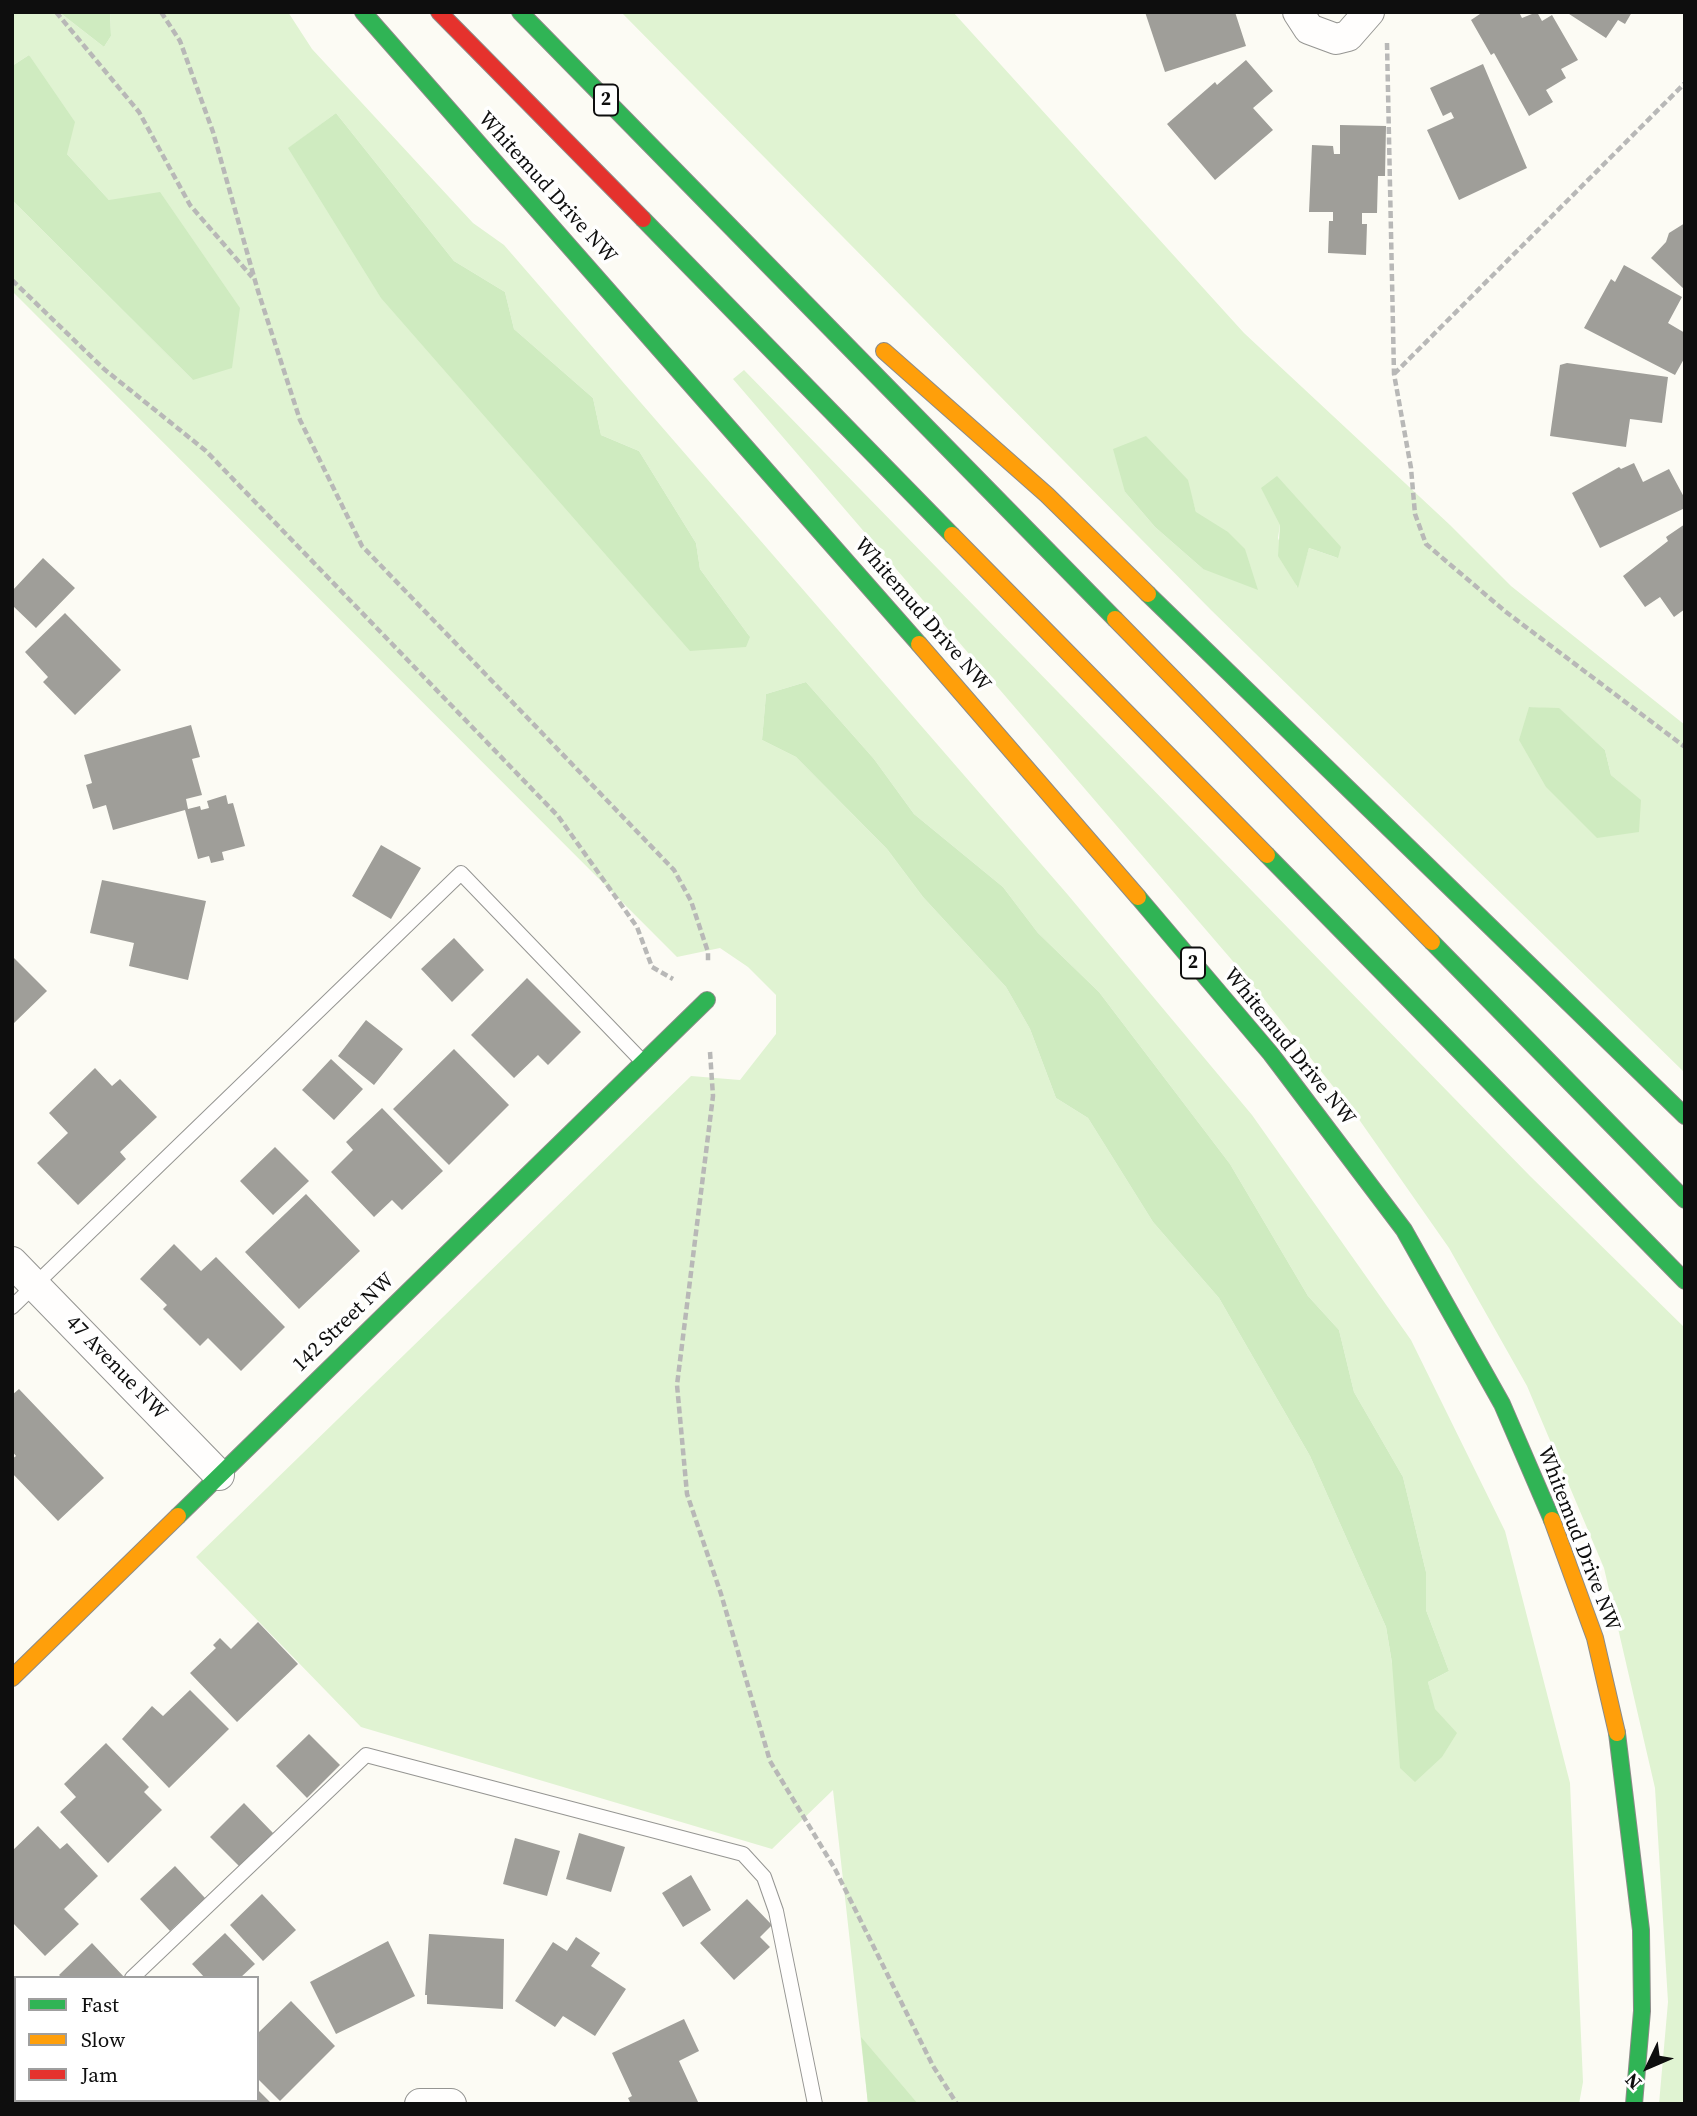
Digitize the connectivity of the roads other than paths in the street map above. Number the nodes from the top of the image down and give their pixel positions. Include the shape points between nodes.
1 (363, 12) edge
2 (439, 12) edge
3 (520, 12) edge
4 (1298, 12) edge
5 (1367, 16) edge
6 (692, 187) junction
7 (837, 311) dead end
8 (868, 338) dead end
9 (706, 1000) road end
10 (642, 1061) junction
11 (1685, 1116) edge
12 (1685, 1200) edge
13 (12, 1262) edge
14 (1685, 1281) edge
15 (35, 1285) junction
16 (12, 1307) edge
17 (219, 1475) junction
18 (12, 1678) edge
19 (134, 1976) edge
20 (420, 2104) edge
21 (451, 2104) edge
22 (815, 2104) edge
23 (1634, 2104) edge

1 - 23 main road, Whitemud Drive NW / 2 via 1133,891 1271,1054 1404,1230 1502,1404 1550,1515 1595,1638 1617,1730 1641,1930 1642,2011
2 - 14 main road
3 - 6 main road, 2
4 - 5 street via 1309,29 1336,39 1348,36
6 - 7 main road
6 - 12 main road, 2
8 - 11 main road via 1029,478
9 - 10 main road, 142 Street NW
10 - 15 lane via 461,873
10 - 17 main road, 142 Street NW
13 - 15 street, 47 Avenue NW
15 - 16 lane
15 - 17 street, 47 Avenue NW
17 - 18 main road, 142 Street NW
19 - 22 lane via 366,1755 743,1854 764,1877 776,1911
20 - 21 street

